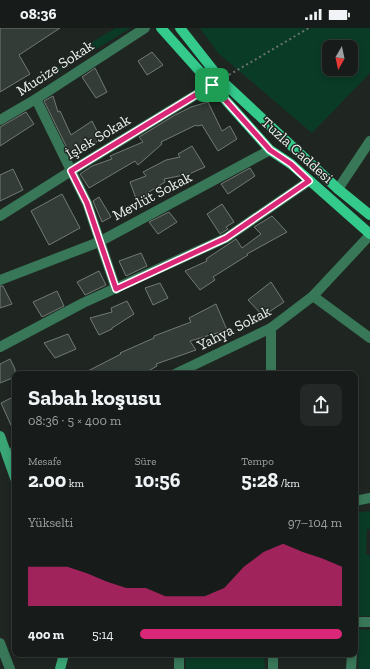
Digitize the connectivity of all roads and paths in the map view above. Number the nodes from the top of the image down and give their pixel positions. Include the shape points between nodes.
1 (145, 28) edge
2 (161, 28) edge
3 (180, 28) edge
4 (309, 28) edge
5 (221, 80) junction
6 (212, 85) junction
7 (36, 99) junction
8 (0, 120) edge
9 (370, 141) edge
10 (270, 150) junction
11 (71, 171) junction
12 (309, 181) junction
13 (338, 189) junction
14 (370, 215) edge
15 (0, 216) edge
16 (370, 235) edge
17 (99, 242) junction
18 (0, 280) edge
19 (116, 289) junction
20 (313, 296) junction
21 (271, 328) junction
22 (370, 338) edge
23 (0, 347) edge
24 (181, 371) edge
25 (271, 371) edge
26 (0, 436) edge
27 (11, 453) edge
28 (370, 498) edge
29 (358, 500) edge
30 (358, 622) edge
31 (370, 622) edge
32 (0, 643) edge
33 (63, 657) edge
34 (179, 657) edge
35 (273, 657) edge
36 (352, 657) edge
37 (0, 667) edge
38 (6, 669) edge
39 (10, 669) edge
40 (60, 669) edge
41 (179, 669) edge
42 (273, 669) edge
43 (352, 669) edge

1 - 7 street, Mucize Sokak
2 - 6 main road, Tuzla Caddesi
3 - 5 main road, Tuzla Caddesi
4 - 5 path
5 - 13 main road, Tuzla Caddesi
6 - 10 main road, Tuzla Caddesi
6 - 11 street, İşlek Sokak
7 - 8 street, Mucize Sokak
7 - 11 street
9 - 13 street
10 - 12 main road, Tuzla Caddesi via 291,164
10 - 17 street, Mevlüt Sokak
11 - 15 street, İşlek Sokak
11 - 17 street via 87,203
12 - 16 main road, Tuzla Caddesi
12 - 19 street via 226,238
13 - 14 main road, Tuzla Caddesi
16 - 20 street, Yahya Sokak
17 - 18 street, Mevlüt Sokak
17 - 19 street
19 - 23 street via 83,303
20 - 21 street, Yahya Sokak
20 - 22 street
21 - 24 street, Yahya Sokak
21 - 25 street
26 - 27 street
28 - 29 street
30 - 31 street
32 - 39 street
33 - 40 street
34 - 41 street
35 - 42 street
36 - 43 street
37 - 38 street

